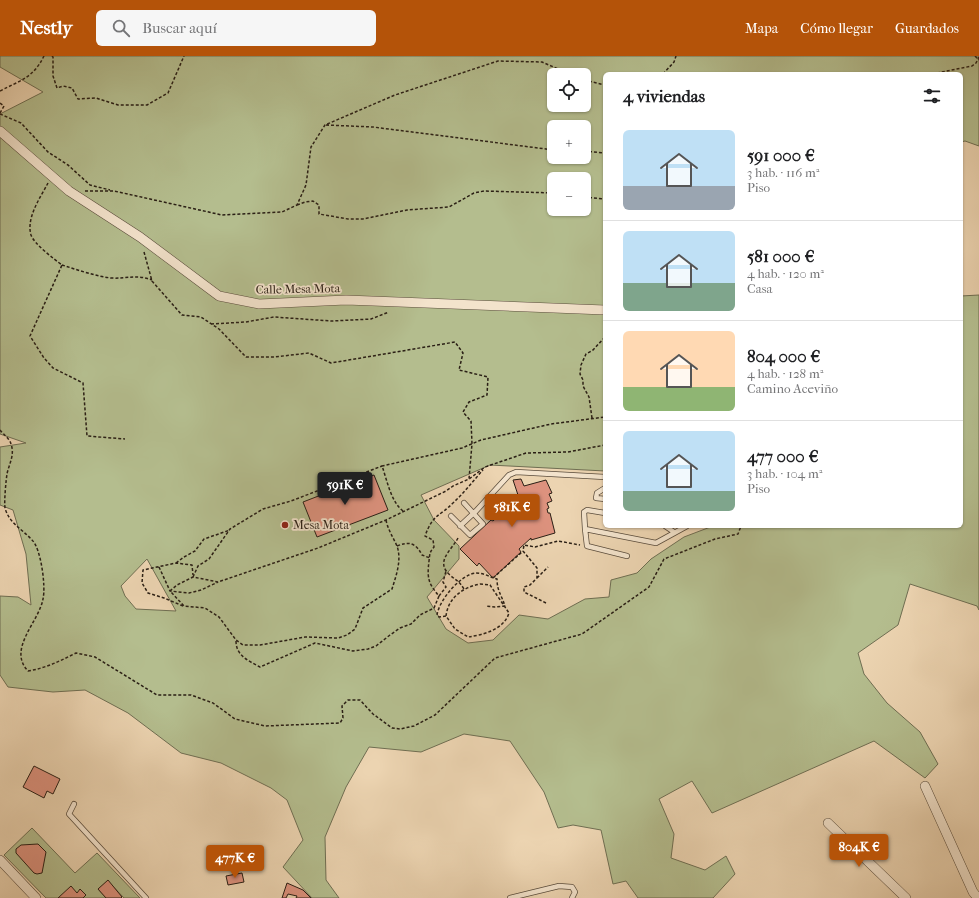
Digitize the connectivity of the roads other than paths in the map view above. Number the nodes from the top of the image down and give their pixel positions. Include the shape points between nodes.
1 (0, 131) edge
2 (603, 310) edge
3 (603, 476) edge
4 (603, 489) edge
5 (603, 500) edge
6 (464, 503) dead end
7 (474, 513) junction
8 (603, 513) edge
9 (451, 516) dead end
10 (460, 526) junction
11 (668, 528) edge
12 (683, 528) edge
13 (585, 529) junction
14 (674, 532) junction
15 (627, 556) dead end
16 (925, 786) dead end
17 (74, 804) dead end
18 (828, 823) dead end
19 (0, 860) edge
20 (36, 898) edge
21 (146, 898) edge
22 (510, 898) edge
23 (572, 898) edge
24 (906, 898) edge
25 (978, 898) edge

1 - 2 street, Calle Mesa Mota via 70,191 140,237 219,296 259,304 346,300
3 - 7 lane via 516,472 509,475
4 - 5 lane via 597,493 596,498
6 - 7 lane
7 - 10 lane
7 - 10 lane via 483,524 470,535
8 - 13 lane via 587,510 584,512
9 - 10 lane
11 - 14 lane
12 - 14 lane
13 - 14 lane via 656,543
13 - 15 lane via 587,546
16 - 25 street
17 - 21 lane via 69,814
18 - 24 street
19 - 20 street
22 - 23 lane via 559,886 572,887 575,892

